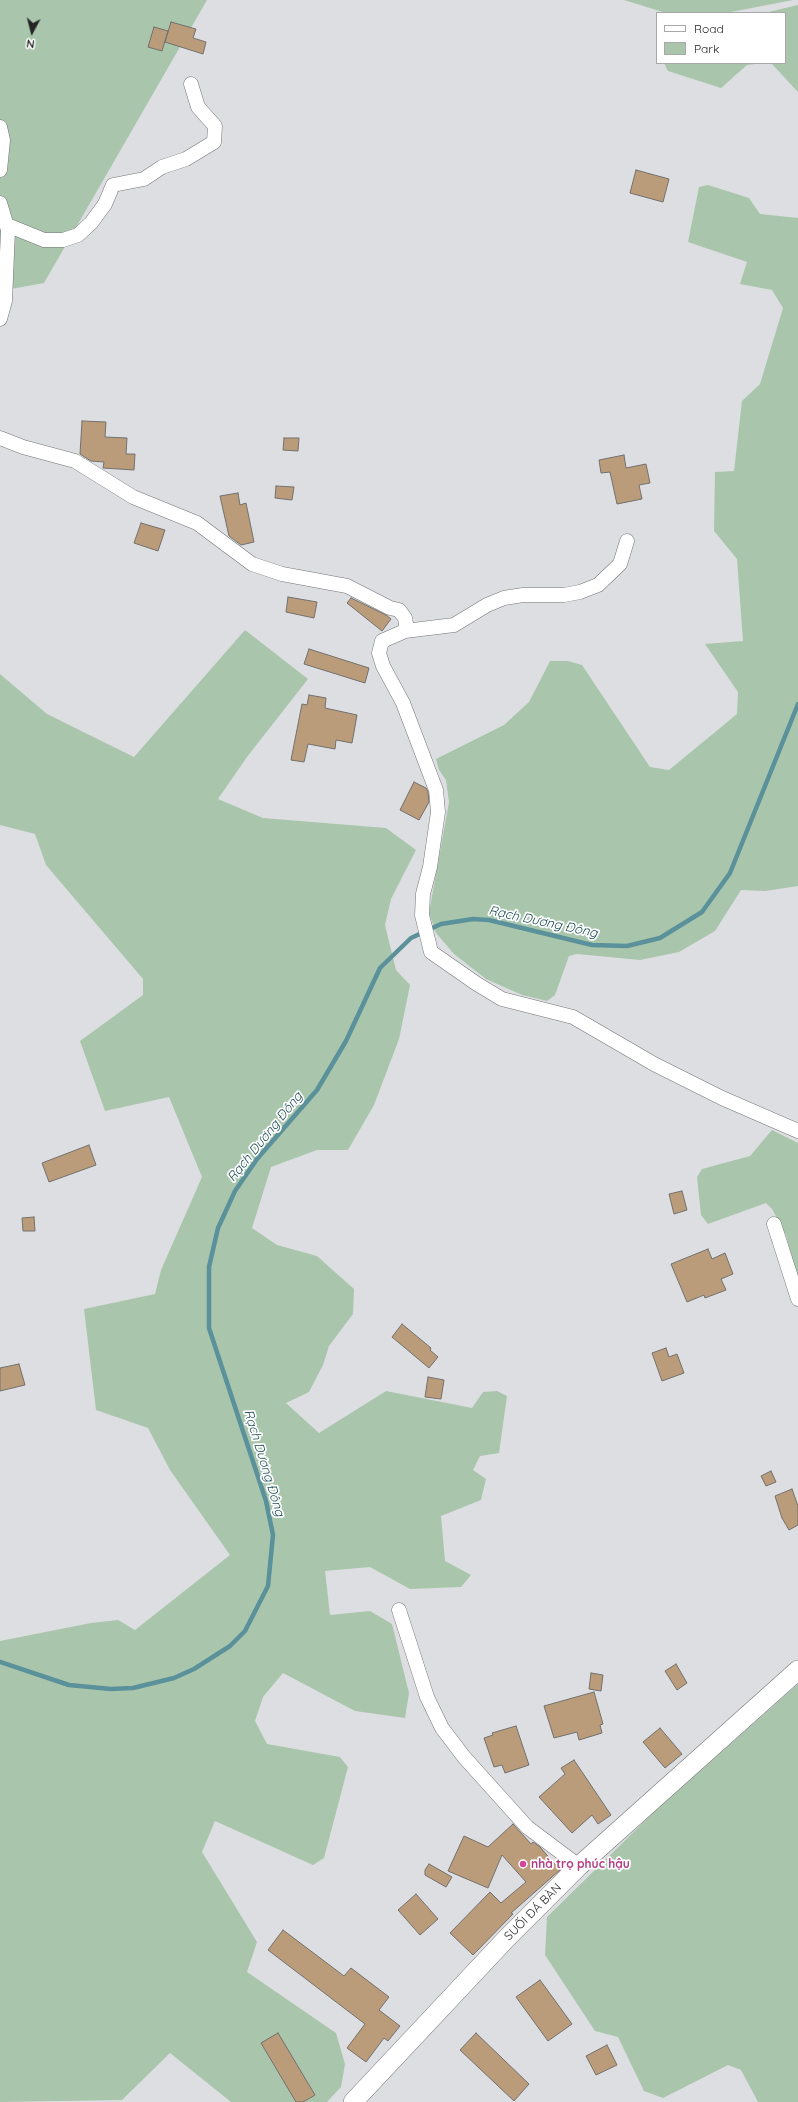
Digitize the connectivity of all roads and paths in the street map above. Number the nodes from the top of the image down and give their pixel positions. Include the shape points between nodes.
1 (191, 84) dead end
2 (0, 126) edge
3 (0, 170) edge
4 (0, 202) edge
5 (7, 225) junction
6 (0, 319) edge
7 (0, 438) edge
8 (627, 541) dead end
9 (404, 631) junction
10 (798, 1131) edge
11 (774, 1224) dead end
12 (798, 1299) edge
13 (399, 1610) dead end
14 (798, 1670) edge
15 (579, 1866) junction
16 (353, 2102) edge

1 - 5 street via 198,107 215,126 214,142 186,159 162,167 144,179 113,185 104,204 78,235 63,240 44,240
2 - 3 street via 3,140
4 - 5 street
5 - 6 street via 5,301
7 - 9 street via 22,447 75,461 133,497 197,523 252,564 282,574 347,586 399,610 405,618
8 - 9 street via 620,564 598,585 580,592 504,598 454,625
9 - 10 street via 382,641 379,653 383,666 397,690 436,790 438,812 430,867 423,894 422,915 431,952 502,998 572,1017 694,1085
11 - 12 street
13 - 15 street via 427,1697 442,1728 464,1757 527,1827
14 - 15 street, SUỐI ĐÁ BÀN
15 - 16 street, SUỐI ĐÁ BÀN via 506,1939

